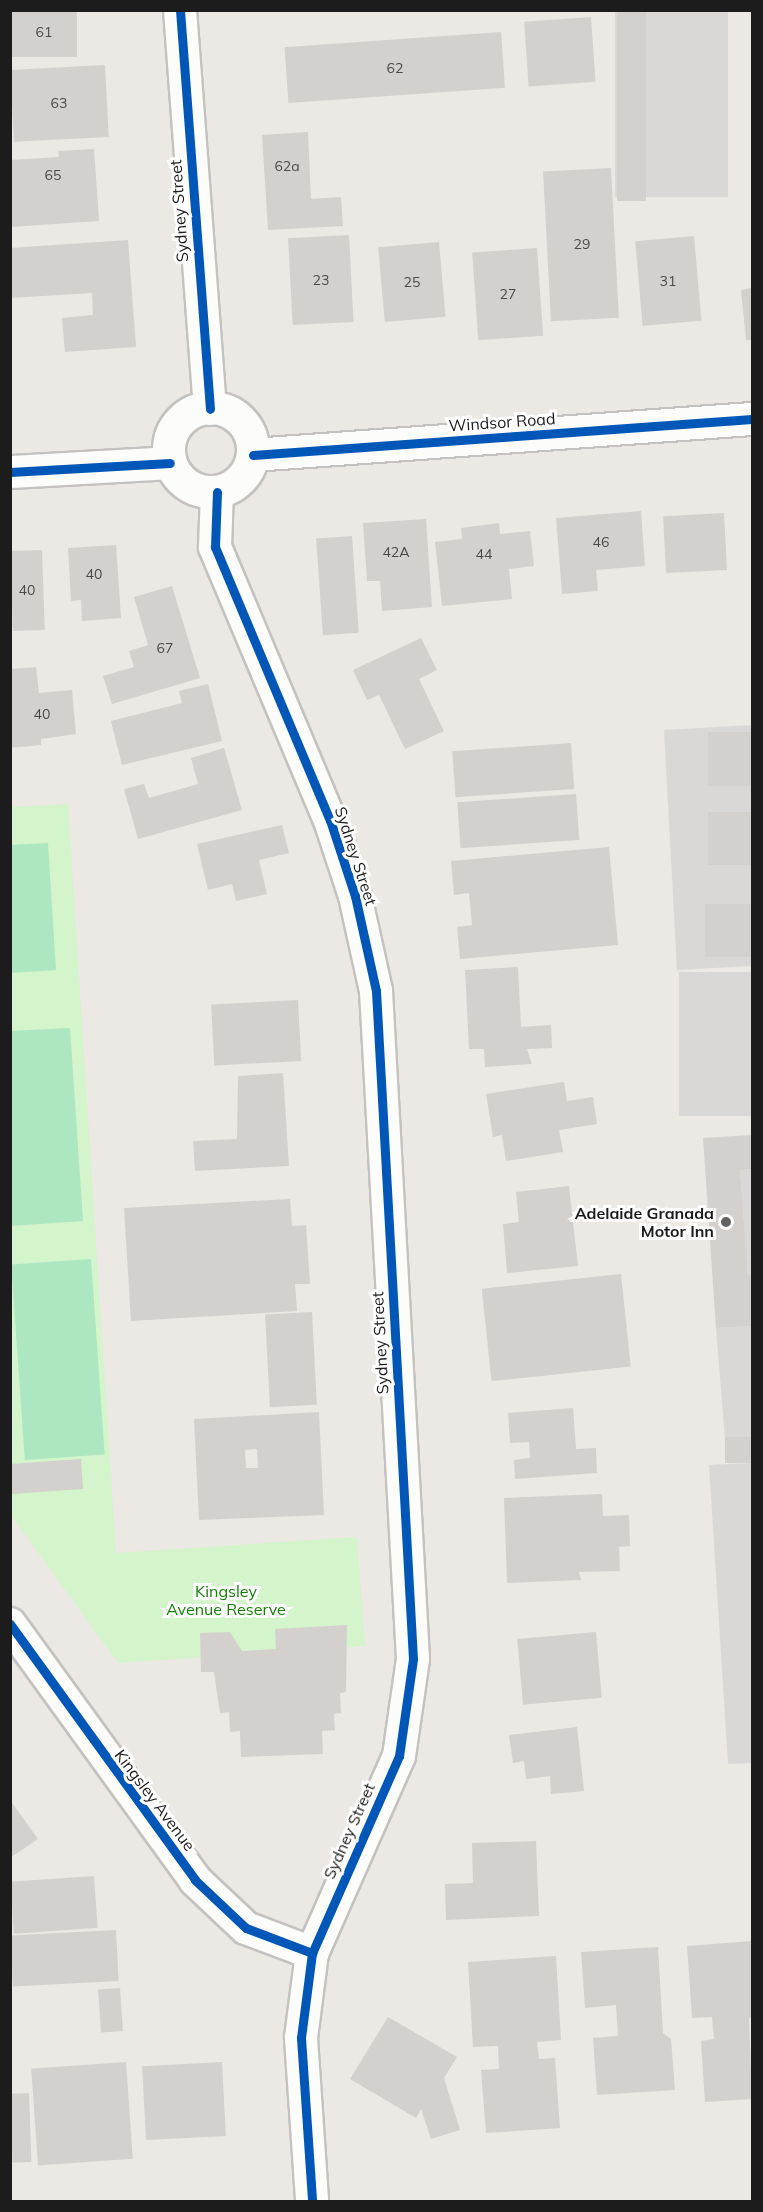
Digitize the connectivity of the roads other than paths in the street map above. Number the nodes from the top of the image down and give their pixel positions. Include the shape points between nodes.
1 (180, 10) edge
2 (210, 409) junction
3 (753, 419) edge
4 (253, 455) junction
5 (170, 463) junction
6 (10, 472) edge
7 (217, 492) junction
8 (12, 1628) edge
9 (312, 1953) junction
10 (312, 2201) edge

1 - 2 street, Sydney Street
2 - 4 street via 237,417 252,441
2 - 5 street via 197,410 177,425 168,450
3 - 4 street, Windsor Road
4 - 7 street via 242,480
5 - 6 street
5 - 7 street via 183,483 205,492
7 - 9 street, Sydney Street via 215,547 330,820 355,896 376,991 413,1659 399,1756
8 - 9 street, Kingsley Avenue via 195,1880 246,1928
9 - 10 street, Sydney Street via 301,2038

